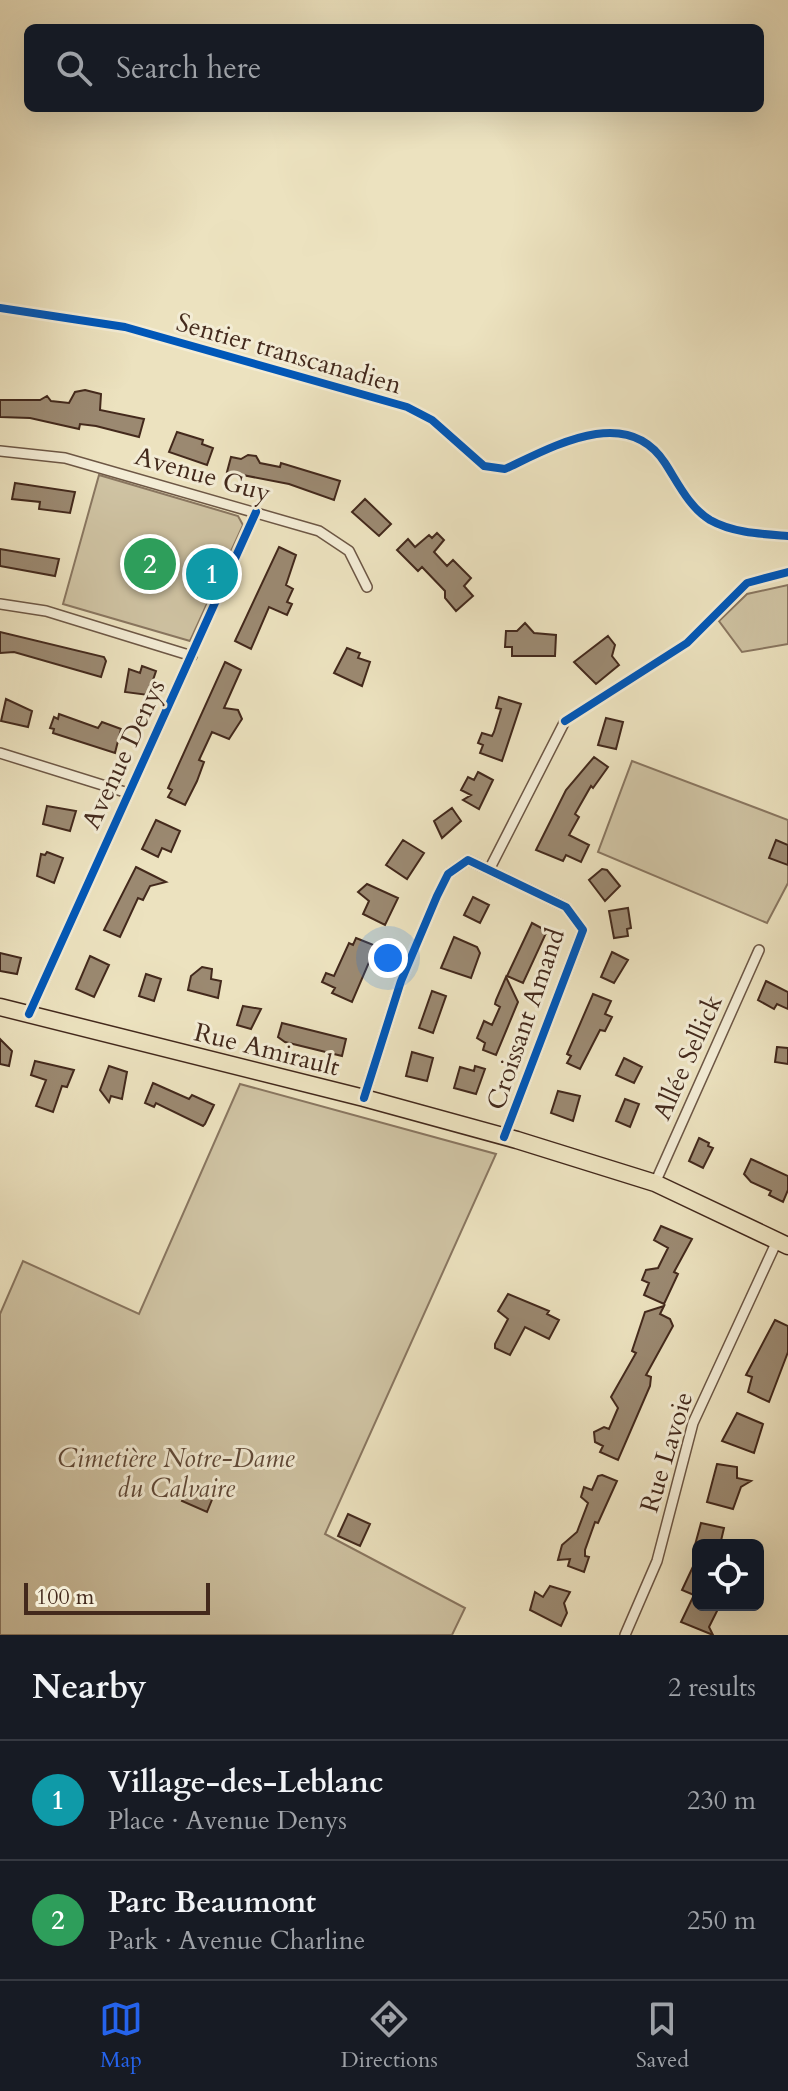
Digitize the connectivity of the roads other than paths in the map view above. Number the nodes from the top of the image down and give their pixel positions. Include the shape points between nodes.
1 (0, 451) edge
2 (256, 512) junction
3 (367, 587) dead end
4 (0, 604) edge
5 (192, 656) junction
6 (565, 721) dead end
7 (0, 753) edge
8 (128, 793) junction
9 (489, 870) junction
10 (759, 950) dead end
11 (0, 1007) edge
12 (29, 1014) junction
13 (364, 1098) junction
14 (504, 1137) junction
15 (655, 1183) junction
16 (782, 1243) edge
17 (625, 1635) edge

1 - 2 street, Avenue Guy via 65,458
2 - 3 street, Avenue Guy via 319,531 349,551
2 - 5 street, Avenue Denys
4 - 5 street via 46,611
5 - 8 street, Avenue Denys
6 - 9 street
7 - 8 street
8 - 12 street, Avenue Denys
9 - 13 street, Croissant Amand via 468,860 448,874 401,981
9 - 14 street, Croissant Amand via 566,907 583,930
10 - 15 street, Allée Sellick
11 - 12 main road, Rue Amirault
12 - 13 main road, Rue Amirault
13 - 14 main road, Rue Amirault
14 - 15 main road, Rue Amirault
15 - 16 main road, Rue Amirault
16 - 17 street, Rue Lavoie via 693,1423 657,1561

